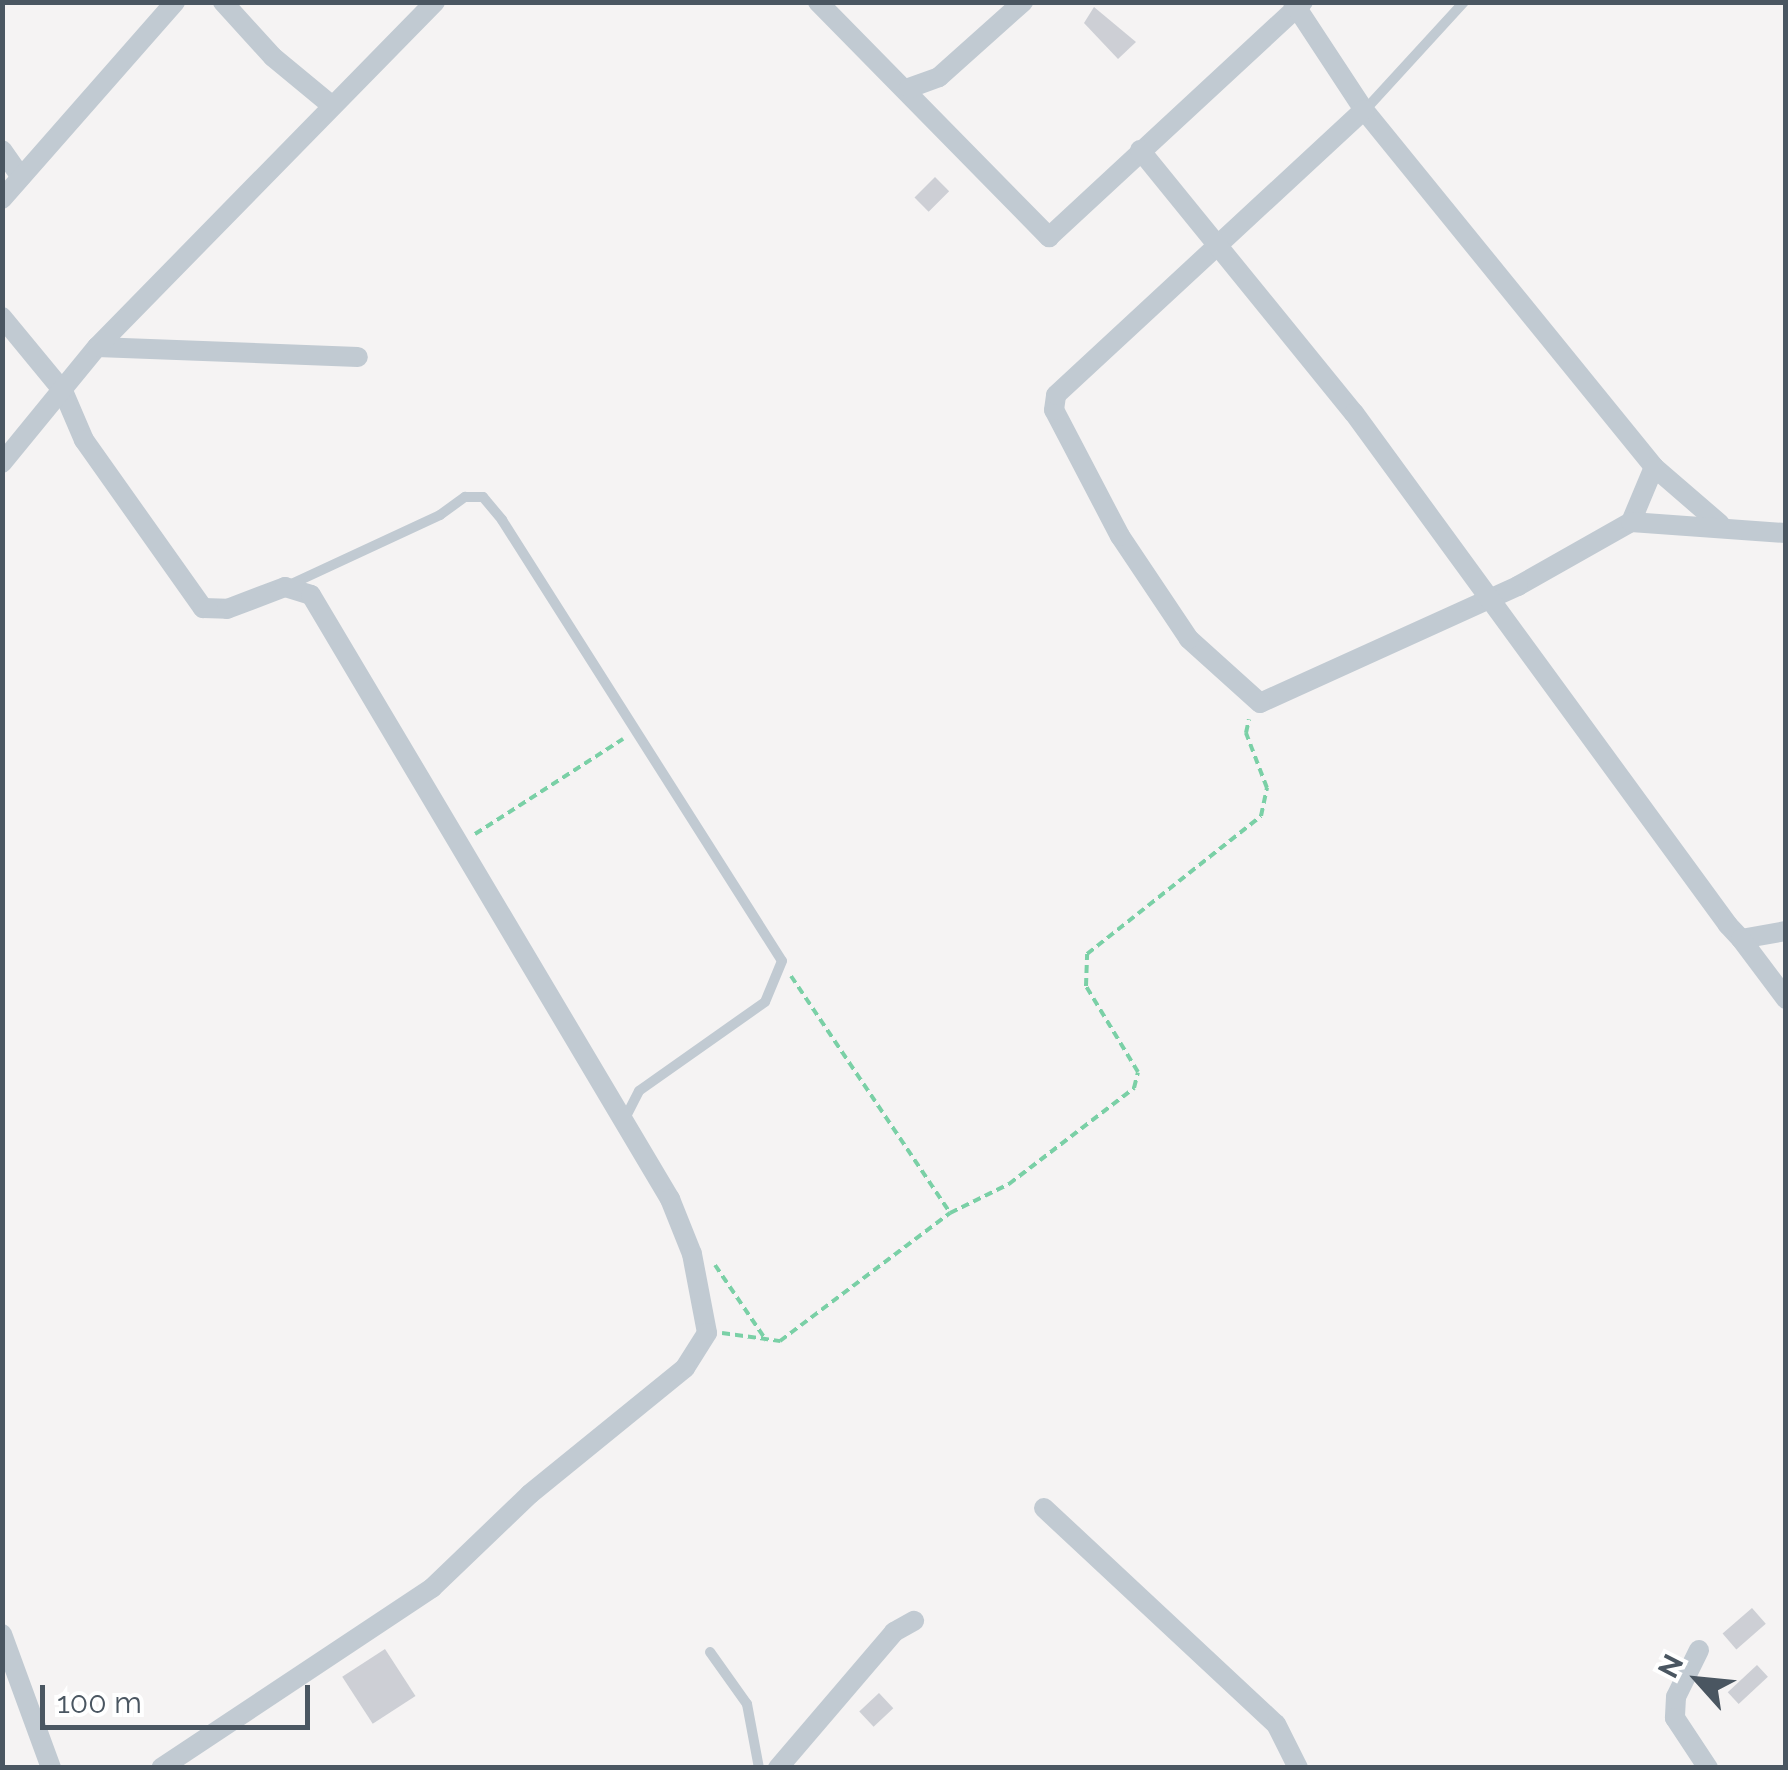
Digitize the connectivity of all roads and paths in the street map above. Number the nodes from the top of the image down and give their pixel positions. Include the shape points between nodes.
1 (175, 2) edge
2 (223, 2) edge
3 (435, 2) edge
4 (818, 2) edge
5 (1023, 2) edge
6 (1464, 2) edge
7 (1298, 5) edge
8 (909, 88) junction
9 (331, 106) junction
10 (1364, 110) junction
11 (2, 150) edge
12 (1140, 150) junction
13 (21, 177) junction
14 (2, 199) edge
15 (1212, 246) junction
16 (2, 317) edge
17 (98, 346) junction
18 (358, 357) dead end
19 (64, 391) junction
20 (2, 462) edge
21 (1654, 467) junction
22 (1631, 522) junction
23 (1720, 524) junction
24 (1783, 538) edge
25 (286, 587) junction
26 (1492, 598) junction
27 (1260, 702) junction
28 (632, 732) junction
29 (458, 844) junction
30 (1786, 931) edge
31 (1741, 939) junction
32 (782, 961) junction
33 (1786, 999) edge
34 (623, 1121) junction
35 (950, 1212) junction
36 (712, 1262) dead end
37 (707, 1333) junction
38 (766, 1340) junction
39 (1044, 1508) dead end
40 (914, 1622) dead end
41 (2, 1634) edge
42 (1699, 1650) dead end
43 (710, 1652) dead end
44 (52, 1768) edge
45 (160, 1768) edge
46 (759, 1768) edge
47 (778, 1768) edge
48 (1298, 1768) edge
49 (1708, 1768) edge

1 - 13 street
2 - 9 street via 273,58
3 - 9 street
4 - 8 street
5 - 8 street via 939,77
6 - 10 lane
7 - 10 street
7 - 12 street
8 - 12 street via 1049,238
9 - 17 street
10 - 15 street
10 - 21 street
11 - 13 street
12 - 15 street
13 - 14 street
15 - 26 street via 1354,413
15 - 27 street via 1065,382 1054,410 1084,478 1189,639
16 - 19 street
17 - 18 street
17 - 19 street
19 - 20 street
19 - 25 street via 84,440 203,608 227,608
21 - 22 street
21 - 23 street
22 - 23 street
22 - 26 street
23 - 24 street
25 - 28 lane via 465,497 483,497
25 - 29 street via 310,595
26 - 27 street
26 - 31 street
27 - 35 path via 1246,725 1267,788 1261,816 1087,954 1086,986 1138,1081 1009,1184
28 - 29 path
28 - 32 lane
29 - 34 street
30 - 31 street
31 - 33 street
32 - 34 lane via 764,1002 639,1091
32 - 35 path
34 - 37 street via 670,1199 692,1254
35 - 38 path via 780,1341
36 - 38 path
37 - 38 path
37 - 45 street via 685,1368 530,1494 432,1588
39 - 48 street via 1276,1724
40 - 47 street via 894,1632
41 - 44 street
42 - 49 street via 1676,1697 1675,1718
43 - 46 lane via 747,1704

